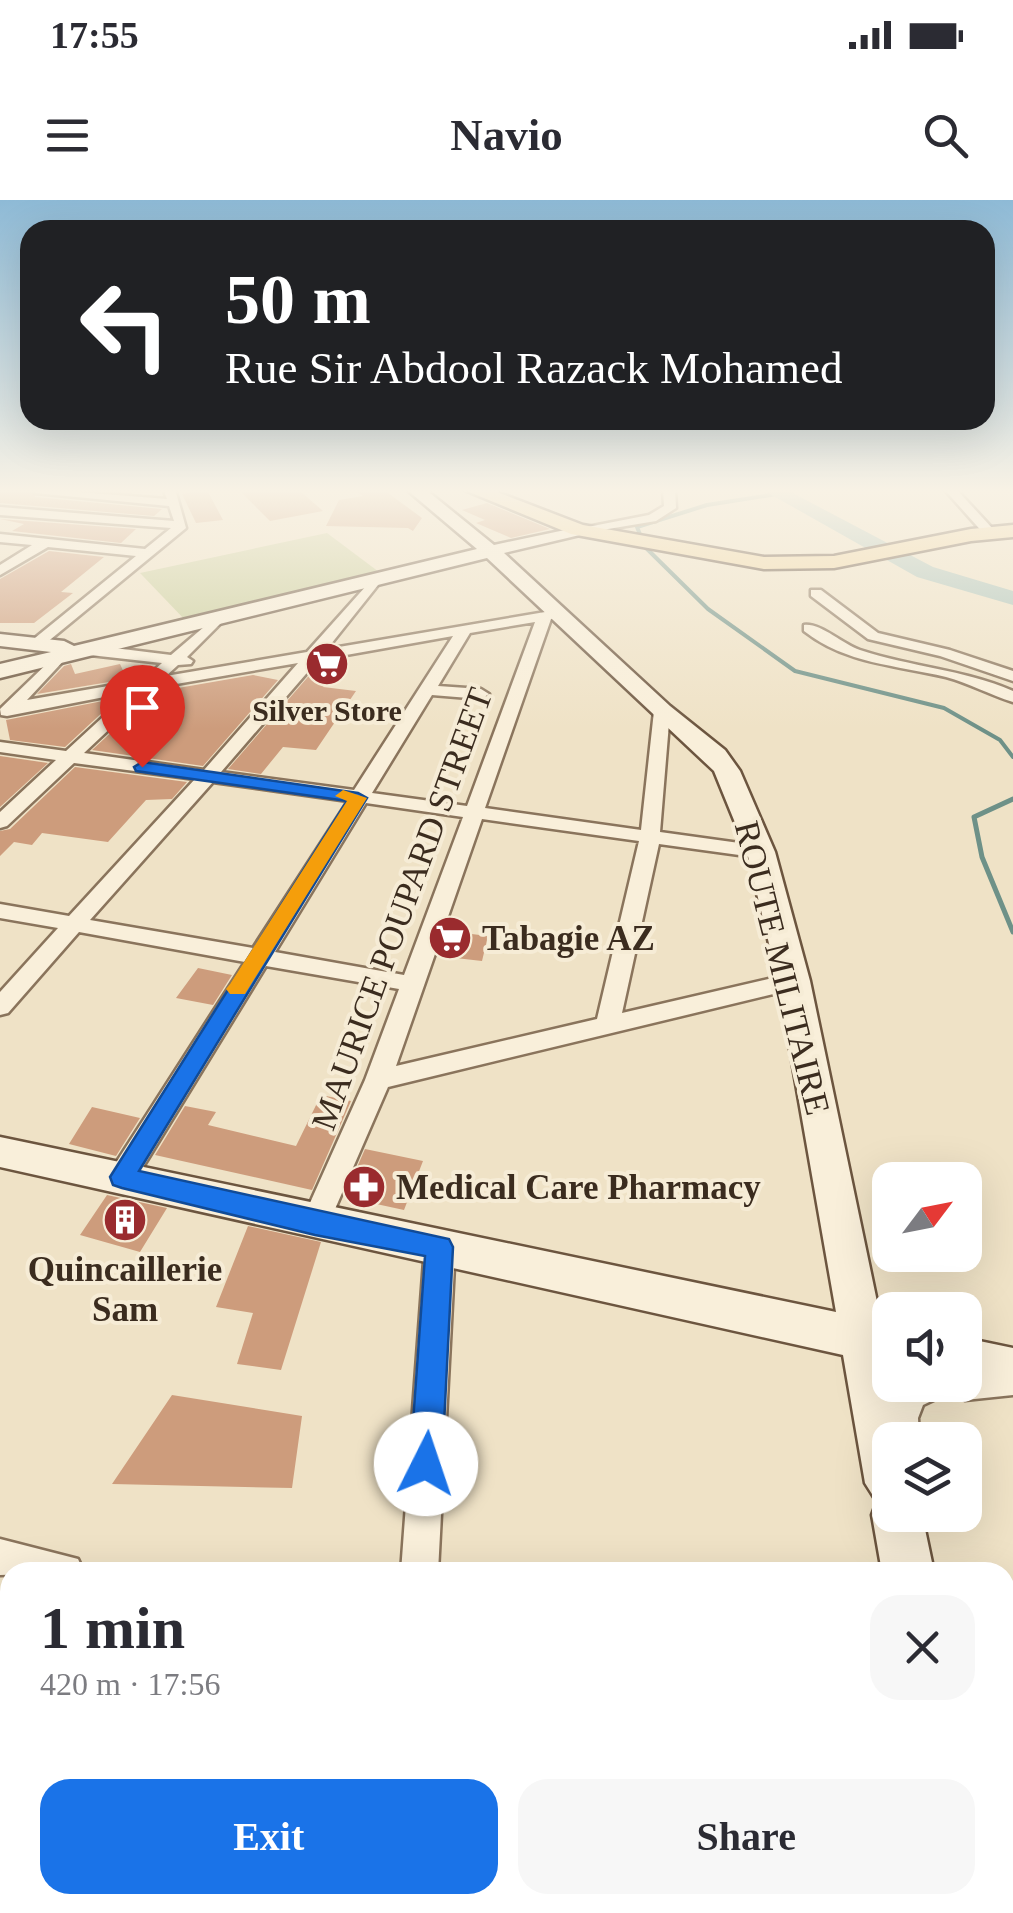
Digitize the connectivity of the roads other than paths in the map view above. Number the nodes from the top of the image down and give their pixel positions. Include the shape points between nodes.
1 (128, 569) edge
2 (421, 569) edge
3 (508, 569) edge
4 (375, 580) junction
5 (816, 593) dead end
6 (551, 615) junction
7 (847, 618) junction
8 (218, 619) junction
9 (465, 629) junction
10 (0, 640) edge
11 (35, 645) junction
12 (90, 650) junction
13 (316, 654) junction
14 (59, 657) junction
15 (176, 660) junction
16 (245, 668) junction
17 (4, 670) edge
18 (300, 676) junction
19 (1013, 676) edge
20 (152, 683) junction
21 (427, 690) junction
22 (481, 694) dead end
23 (1013, 696) edge
24 (662, 711) junction
25 (5, 713) edge
26 (0, 747) edge
27 (73, 758) junction
28 (211, 777) junction
29 (358, 798) junction
30 (474, 814) junction
31 (0, 822) edge
32 (650, 838) junction
33 (761, 852) junction
34 (0, 911) edge
35 (71, 926) junction
36 (257, 957) junction
37 (794, 982) junction
38 (413, 984) junction
39 (0, 1007) edge
40 (608, 1023) junction
41 (378, 1080) junction
42 (0, 1152) edge
43 (122, 1177) junction
44 (315, 1224) junction
45 (440, 1247) junction
46 (872, 1331) edge
47 (872, 1339) edge
48 (982, 1364) edge
49 (1013, 1370) edge
50 (1013, 1378) edge
51 (982, 1382) edge
52 (420, 1562) edge

1 - 11 street
2 - 4 main road
3 - 6 main road, ROUTE MILITAIRE
4 - 8 main road
4 - 13 street
5 - 7 street
6 - 9 street
6 - 24 main road, ROUTE MILITAIRE
6 - 30 street, MAURICE POUPARD STREET
7 - 19 street via 892,644
7 - 23 street via 809,628 877,660 948,672
8 - 12 main road
8 - 15 street
9 - 13 street
9 - 21 street
10 - 11 main road
11 - 12 main road
11 - 17 main road
12 - 14 main road
12 - 15 street
13 - 16 street
13 - 18 street
14 - 17 main road
14 - 25 street
15 - 16 street
15 - 20 street
16 - 18 street
16 - 20 street
18 - 28 street
20 - 25 street
20 - 27 street
21 - 22 street
21 - 29 street
24 - 32 street
24 - 33 main road, ROUTE MILITAIRE via 716,755
26 - 27 street
27 - 28 street
27 - 31 street
28 - 29 street
28 - 35 street
29 - 30 street
29 - 36 street
30 - 32 street
30 - 38 street, MAURICE POUPARD STREET
32 - 33 street
32 - 40 street
33 - 37 main road, ROUTE MILITAIRE
34 - 35 street
35 - 36 street
35 - 39 street
36 - 38 street
36 - 43 street
37 - 40 street
37 - 46 main road, ROUTE MILITAIRE via 851,1270
38 - 41 street, MAURICE POUPARD STREET
40 - 41 street
41 - 44 street, MAURICE POUPARD STREET
42 - 43 main road
43 - 44 main road
44 - 45 main road
45 - 47 main road
45 - 52 street
48 - 49 main road
50 - 51 street

